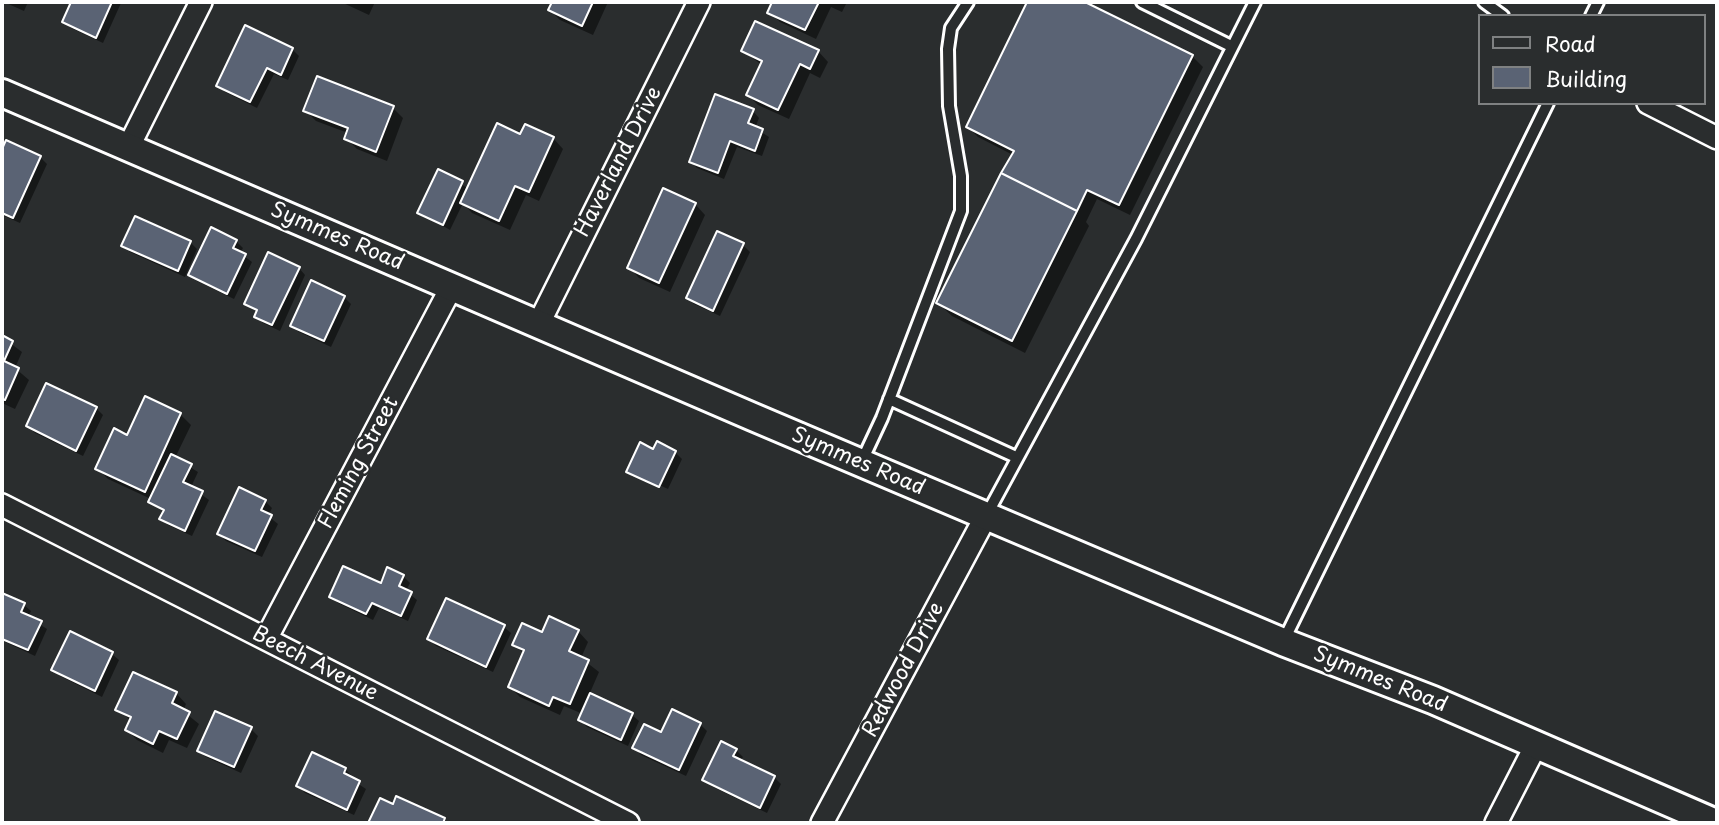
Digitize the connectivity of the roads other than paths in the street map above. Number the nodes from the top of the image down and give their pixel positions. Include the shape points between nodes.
1 (201, 2) edge
2 (699, 2) edge
3 (968, 2) edge
4 (1142, 2) edge
5 (1255, 2) edge
6 (1484, 2) edge
7 (1500, 14) edge
8 (1231, 46) junction
9 (2, 93) edge
10 (1547, 105) edge
11 (1652, 105) edge
12 (1717, 138) edge
13 (128, 148) junction
14 (452, 286) junction
15 (539, 323) junction
16 (889, 399) junction
17 (1016, 457) junction
18 (861, 463) junction
19 (2, 505) edge
20 (986, 516) junction
21 (266, 639) junction
22 (1283, 642) junction
23 (1536, 745) junction
24 (628, 823) edge
25 (822, 823) edge
26 (1496, 823) edge
27 (1716, 823) edge

1 - 13 street
2 - 15 street, Haverland Drive
3 - 16 lane via 951,28 948,49 949,106 961,176 961,211
4 - 8 lane
5 - 8 lane
6 - 7 lane
8 - 17 lane via 1136,239
9 - 13 street, Symmes Road
10 - 22 lane
11 - 12 street
13 - 14 street, Symmes Road
14 - 15 street, Symmes Road
14 - 21 street, Fleming Street
15 - 18 street, Symmes Road
16 - 17 lane
16 - 18 lane
17 - 20 lane
18 - 20 street, Symmes Road
19 - 21 street, Beech Avenue
20 - 22 street, Symmes Road
20 - 25 street, Redwood Drive
21 - 24 street, Beech Avenue
22 - 23 street, Symmes Road
23 - 26 street
23 - 27 street, Symmes Road

